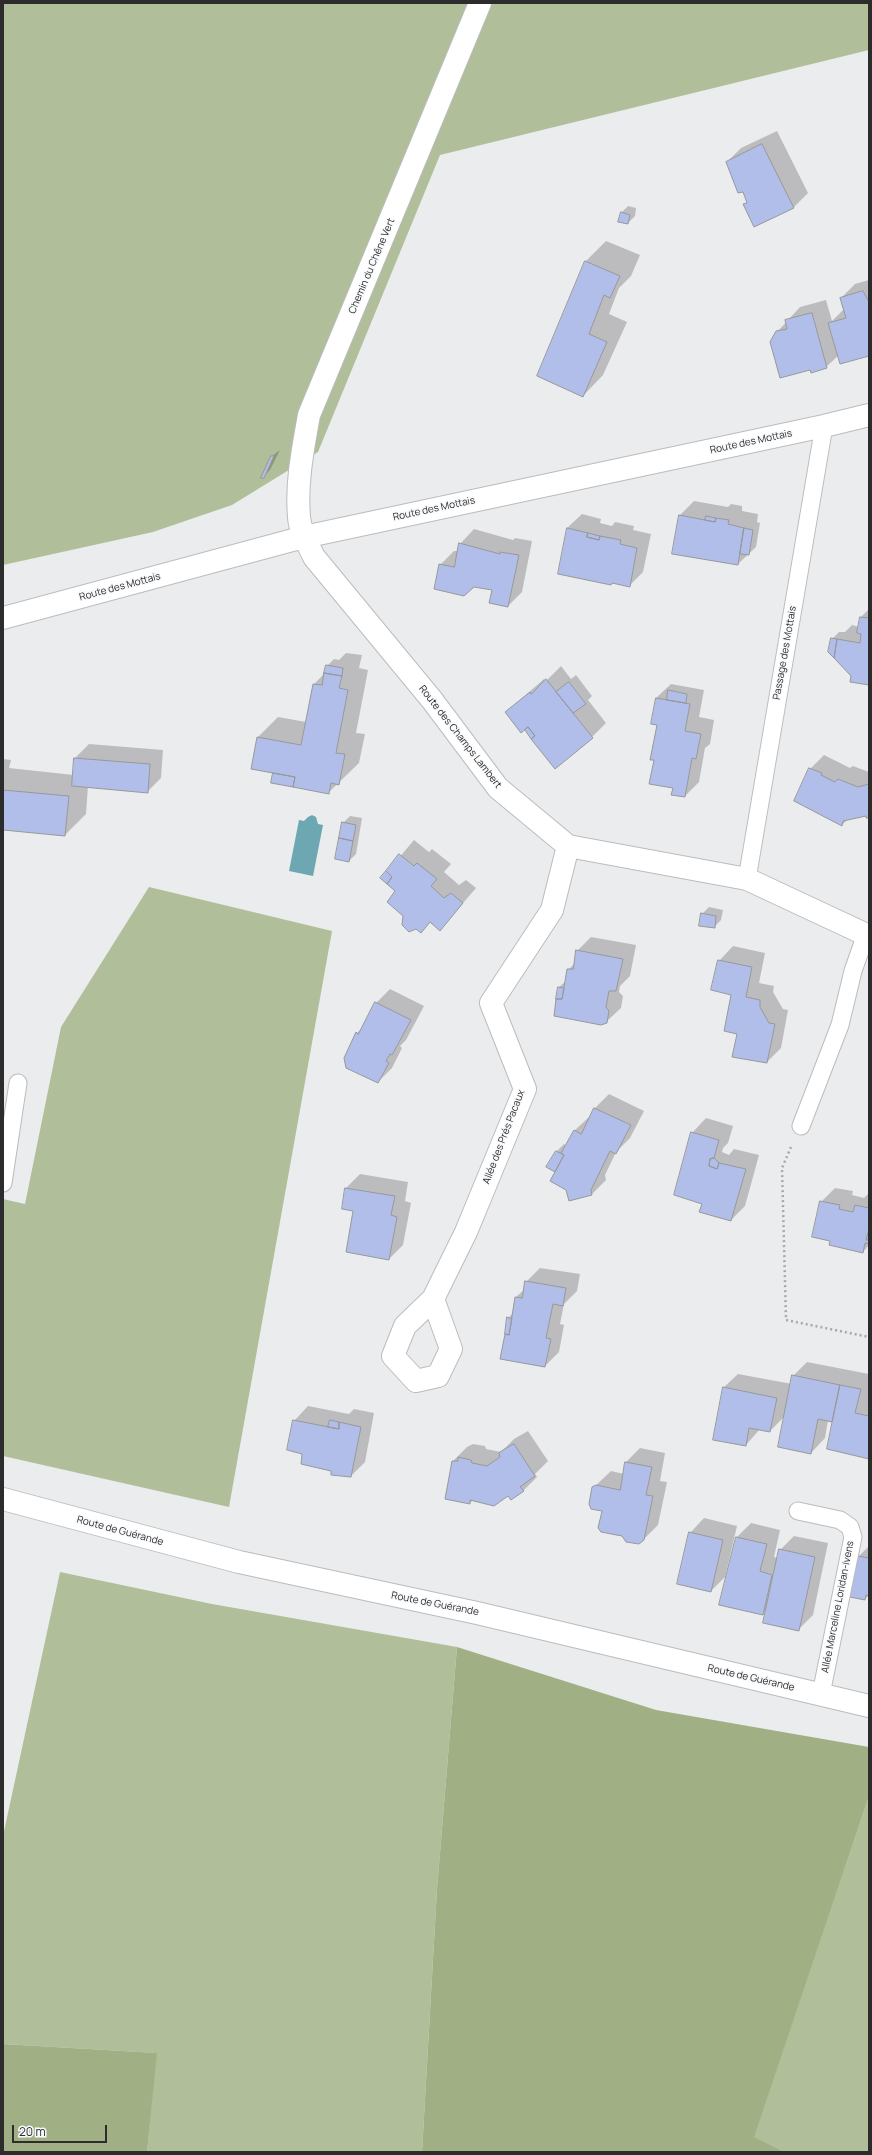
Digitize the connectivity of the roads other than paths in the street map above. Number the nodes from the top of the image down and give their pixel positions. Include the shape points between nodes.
1 (480, 3) edge
2 (869, 415) edge
3 (824, 426) junction
4 (304, 536) junction
5 (3, 618) edge
6 (568, 846) junction
7 (747, 879) junction
8 (867, 935) edge
9 (18, 1083) dead end
10 (801, 1126) road end
11 (3, 1183) edge
12 (433, 1299) dead end
13 (3, 1499) edge
14 (798, 1511) dead end
15 (821, 1694) junction
16 (869, 1706) edge

1 - 4 street, Chemin du Chêne Vert via 309,415 299,470 299,518
2 - 3 street, Route des Mottais
3 - 4 street, Route des Mottais
3 - 7 lane, Passage des Mottais
4 - 5 street, Route des Mottais
4 - 6 street, Route des Champs Lambert via 314,557 432,700 498,788
6 - 7 street, Route des Champs Lambert
6 - 12 street, Allée des Prés Pacaux via 552,910 491,1003 525,1089 466,1232
7 - 8 street, Route des Champs Lambert
8 - 10 lane via 853,971 840,1025
9 - 11 lane
13 - 15 street, Route de Guérande via 239,1562 477,1613
14 - 15 lane, Allée Marceline Loridan-Ivens via 840,1520 850,1527 853,1537
15 - 16 street, Route de Guérande

